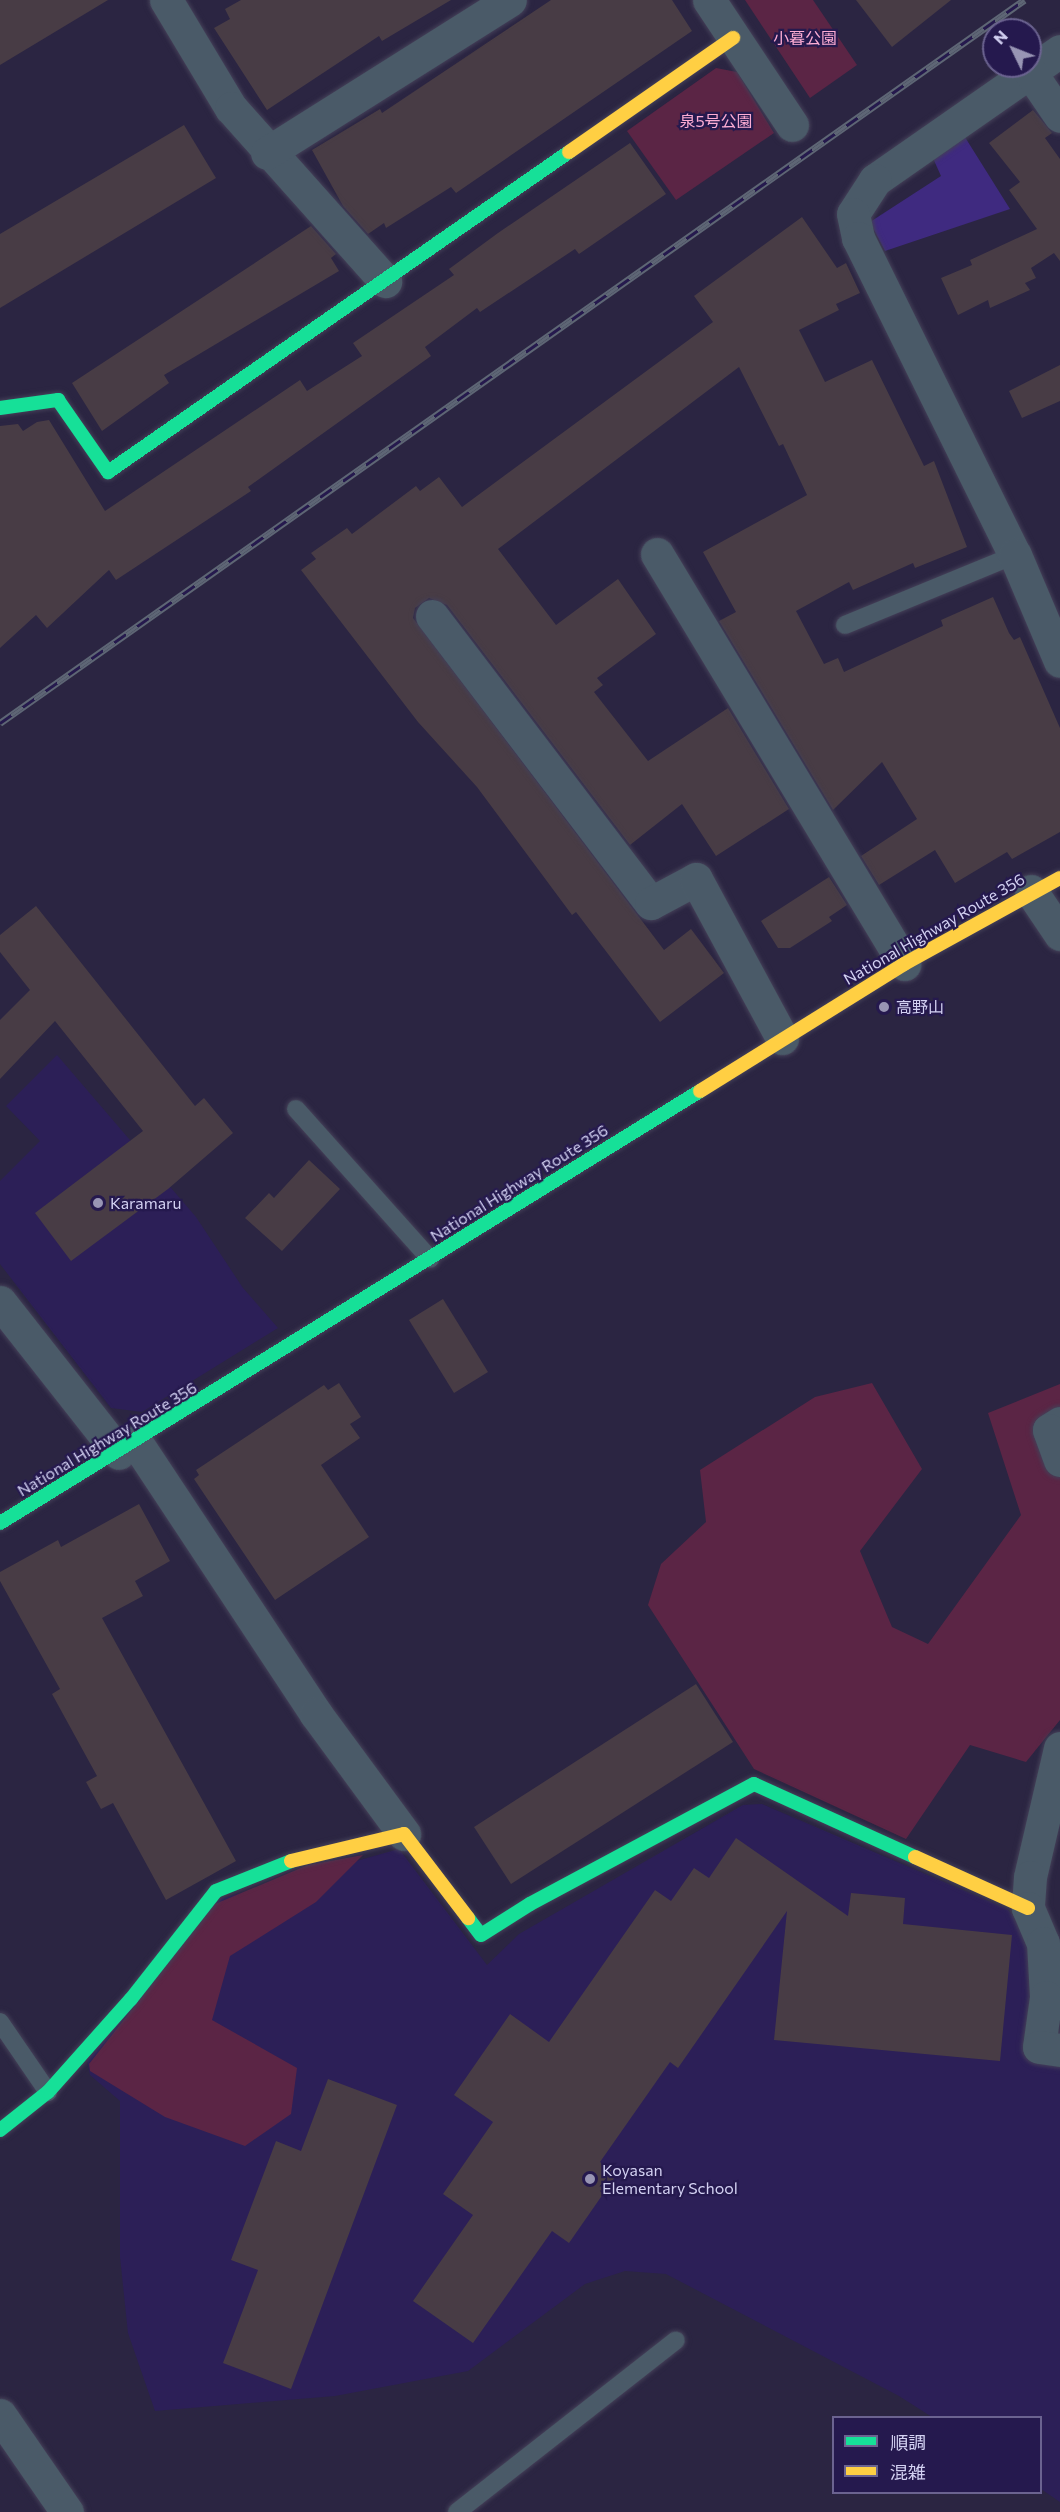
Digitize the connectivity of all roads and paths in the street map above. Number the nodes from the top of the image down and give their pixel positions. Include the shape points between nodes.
1 (510, 0) edge
2 (709, 0) edge
3 (170, 1) edge
4 (733, 38) junction
5 (1060, 51) edge
6 (1042, 64) edge
7 (1021, 78) edge
8 (1034, 78) edge
9 (1060, 116) edge
10 (792, 125) dead end
11 (267, 153) junction
12 (385, 280) junction
13 (0, 408) edge
14 (657, 554) dead end
15 (1015, 555) junction
16 (432, 616) dead end
17 (845, 625) dead end
18 (1060, 661) edge
19 (1060, 878) edge
20 (1031, 891) junction
21 (1060, 934) edge
22 (904, 964) junction
23 (782, 1038) junction
24 (296, 1109) dead end
25 (430, 1259) junction
26 (0, 1302) edge
27 (1060, 1423) edge
28 (128, 1448) junction
29 (1060, 1460) edge
30 (0, 1523) edge
31 (1060, 1748) edge
32 (404, 1834) junction
33 (1028, 1908) junction
34 (0, 2022) edge
35 (1060, 2050) edge
36 (48, 2092) junction
37 (0, 2130) edge
38 (676, 2340) dead end
39 (0, 2415) edge
40 (67, 2512) edge
41 (457, 2512) edge

1 - 11 street
2 - 4 street
3 - 11 street via 231,108
4 - 10 street
4 - 12 main road
5 - 6 street
7 - 15 street via 875,180 853,214 858,238
8 - 9 street
11 - 12 street
12 - 13 main road via 108,472 58,400
14 - 22 street
15 - 17 lane
15 - 18 street
16 - 23 street via 651,903 696,879
19 - 20 main road, National Highway Route 356
20 - 21 street
20 - 22 main road, National Highway Route 356
22 - 23 main road, National Highway Route 356
23 - 25 main road, National Highway Route 356
24 - 25 lane
25 - 28 main road, National Highway Route 356
26 - 28 street
27 - 29 street via 1049,1430
28 - 30 main road, National Highway Route 356
28 - 32 street
31 - 33 street via 1030,1877
32 - 33 main road via 481,1935 530,1904 754,1784
32 - 36 main road via 298,1858 216,1892 131,1999
33 - 35 street via 1043,1943 1046,1997 1039,2047
34 - 36 lane
36 - 37 main road
38 - 41 lane
39 - 40 street

